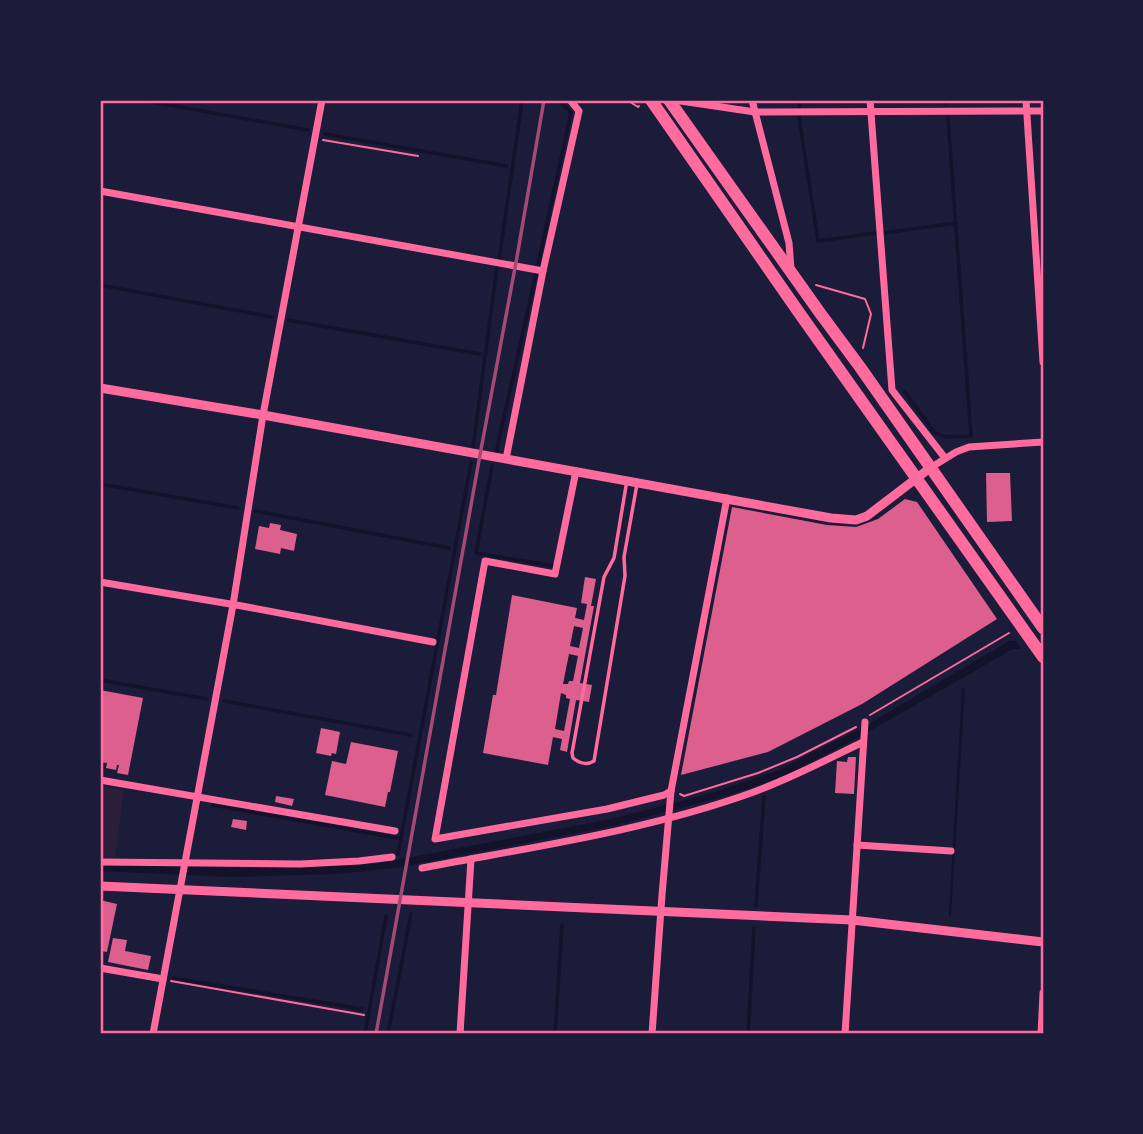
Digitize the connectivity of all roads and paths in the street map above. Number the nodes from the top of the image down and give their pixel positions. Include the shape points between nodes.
1 (322, 100) edge
2 (570, 100) edge
3 (627, 100) edge
4 (651, 100) edge
5 (671, 100) edge
6 (752, 100) edge
7 (870, 100) edge
8 (1026, 100) edge
9 (638, 107) dead end
10 (1027, 111) junction
11 (1043, 111) edge
12 (755, 112) junction
13 (871, 112) junction
14 (315, 138) junction
15 (418, 156) dead end
16 (100, 191) edge
17 (1043, 225) edge
18 (1034, 226) junction
19 (299, 227) junction
20 (543, 271) junction
21 (791, 271) junction
22 (803, 290) junction
23 (1043, 362) edge
24 (860, 367) junction
25 (100, 388) edge
26 (263, 415) junction
27 (1043, 442) edge
28 (945, 458) junction
29 (506, 459) junction
30 (930, 468) junction
31 (576, 471) junction
32 (916, 479) junction
33 (627, 480) junction
34 (638, 482) junction
35 (727, 498) junction
36 (100, 582) edge
37 (233, 605) junction
38 (1043, 627) edge
39 (1024, 630) junction
40 (433, 642) dead end
41 (1043, 657) edge
42 (864, 723) junction
43 (863, 739) junction
44 (100, 780) edge
45 (671, 791) junction
46 (198, 798) junction
47 (668, 817) junction
48 (395, 831) dead end
49 (857, 845) junction
50 (951, 852) dead end
51 (392, 857) dead end
52 (471, 859) junction
53 (100, 862) edge
54 (185, 864) junction
55 (422, 868) dead end
56 (101, 886) edge
57 (852, 920) junction
58 (1043, 942) edge
59 (100, 968) edge
60 (163, 979) junction
61 (1043, 993) edge
62 (364, 1015) dead end
63 (153, 1034) edge
64 (460, 1034) edge
65 (652, 1034) edge
66 (845, 1034) edge
67 (1041, 1034) edge

1 - 14 street
2 - 20 street via 579,110
3 - 9 path
4 - 32 highway
5 - 12 street
5 - 21 highway
6 - 12 street
7 - 13 street
8 - 10 street
10 - 11 street
10 - 13 street
10 - 18 street
12 - 13 street
12 - 21 street via 789,243
13 - 28 street via 892,390
14 - 15 path
14 - 19 street
16 - 19 street
17 - 18 street
18 - 23 street
19 - 20 street
19 - 26 street
20 - 29 street
21 - 22 highway
22 - 24 highway
22 - 24 path via 811,283 865,299 872,314
24 - 30 highway
25 - 26 street
26 - 29 street
26 - 37 street
27 - 28 street via 969,447
28 - 30 street
29 - 31 street
30 - 32 street
30 - 38 highway
31 - 33 street
31 - 45 street via 555,574 485,561 435,839 607,809
32 - 35 street via 856,520
32 - 39 highway
33 - 34 street
33 - 34 lane via 614,558 604,576 572,752 578,762 594,761
34 - 35 street
35 - 45 street
36 - 37 street
37 - 40 street
37 - 46 street
39 - 41 highway
39 - 42 path via 1007,634 865,718
42 - 43 street
42 - 45 path via 758,773 684,796
43 - 47 street via 803,772 751,793
43 - 49 street
44 - 46 street
45 - 47 street
46 - 48 street
46 - 54 street
47 - 52 street
47 - 65 street
49 - 50 street
49 - 57 street
51 - 54 street via 300,864
52 - 55 street
52 - 64 street
53 - 54 street
54 - 60 street
56 - 57 street
57 - 58 street
57 - 66 street
59 - 60 street
60 - 62 path
60 - 63 street
61 - 67 street

